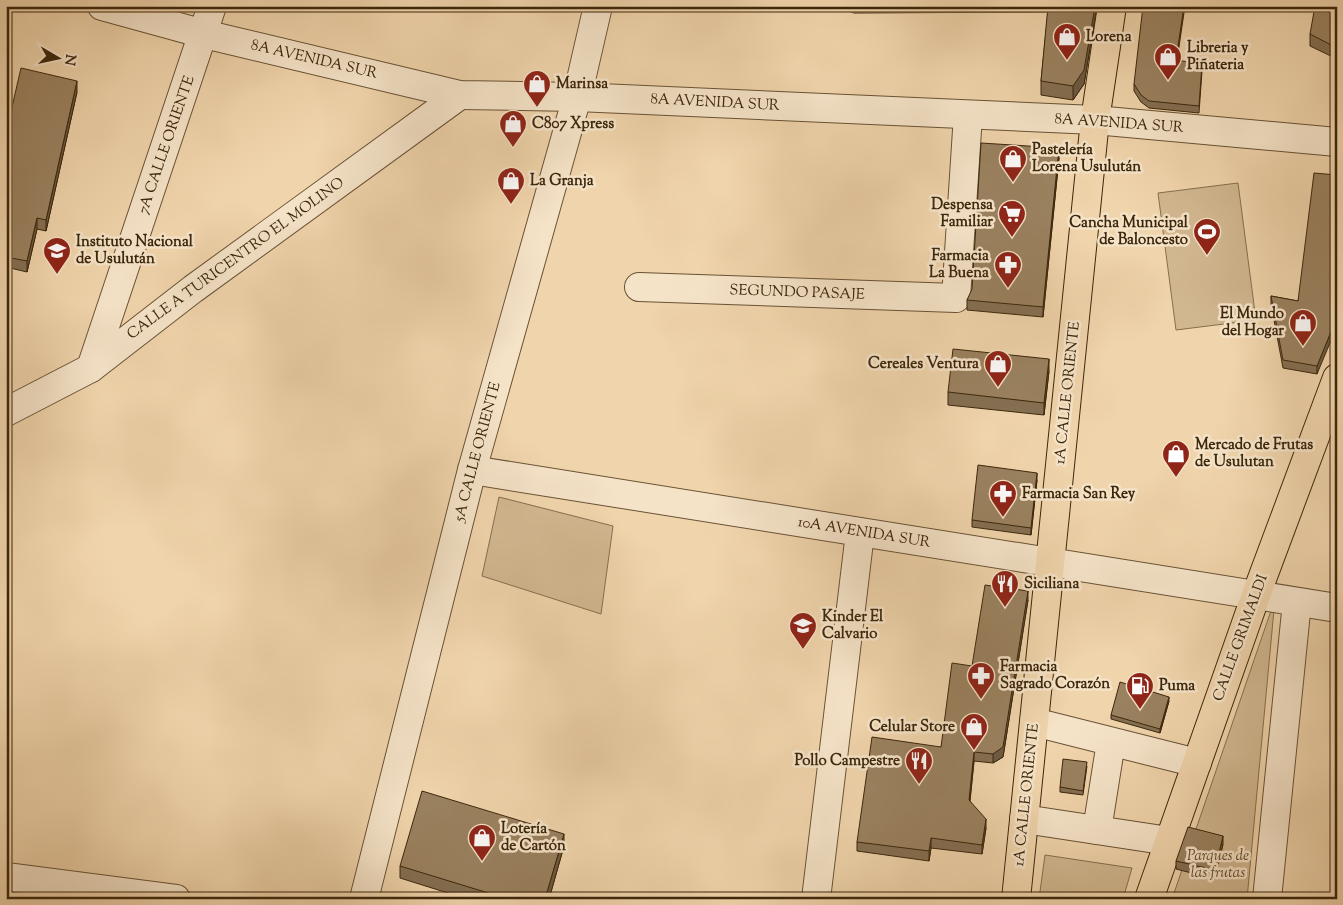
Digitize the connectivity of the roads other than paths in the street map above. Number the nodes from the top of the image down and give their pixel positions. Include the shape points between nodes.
1 (102, 6) edge
2 (212, 6) edge
3 (598, 6) edge
4 (1112, 6) edge
5 (204, 34) junction
6 (460, 95) junction
7 (577, 97) junction
8 (968, 115) junction
9 (1096, 120) junction
10 (1337, 142) edge
11 (639, 288) dead end
12 (91, 368) junction
13 (1337, 378) edge
14 (6, 412) edge
15 (472, 470) junction
16 (860, 533) junction
17 (1051, 561) junction
18 (1256, 595) junction
19 (1297, 602) junction
20 (1337, 608) edge
21 (1034, 722) junction
22 (1111, 742) junction
23 (1197, 763) junction
24 (1024, 819) junction
25 (1097, 830) junction
26 (1169, 841) junction
27 (6, 878) edge
28 (176, 899) edge
29 (364, 899) edge
30 (816, 899) edge
31 (1016, 899) edge
32 (1149, 899) edge
33 (1267, 899) edge

1 - 5 street, 8A AVENIDA SUR
2 - 5 street, 7A CALLE ORIENTE
3 - 7 street, 5A CALLE ORIENTE
4 - 9 main road, 1A CALLE ORIENTE
5 - 6 street, 8A AVENIDA SUR
5 - 12 street, 7A CALLE ORIENTE
6 - 7 street, 8A AVENIDA SUR
6 - 12 street, CALLE A TURICENTRO EL MOLINO via 193,289
7 - 8 street, 8A AVENIDA SUR
7 - 15 street, 5A CALLE ORIENTE
8 - 9 street, 8A AVENIDA SUR
8 - 11 street, SEGUNDO PASAJE via 956,298
9 - 10 street, 8A AVENIDA SUR
9 - 17 main road, 1A CALLE ORIENTE
12 - 14 street, CALLE A TURICENTRO EL MOLINO
13 - 18 main road, CALLE GRIMALDI
15 - 16 street, 10A AVENIDA SUR
15 - 29 street, 5A CALLE ORIENTE
16 - 17 street, 10A AVENIDA SUR
16 - 30 street
17 - 18 street, 10A AVENIDA SUR
17 - 21 main road, 1A CALLE ORIENTE
18 - 19 street, 10A AVENIDA SUR
18 - 23 main road, CALLE GRIMALDI
19 - 20 street, 10A AVENIDA SUR
19 - 33 street
21 - 22 street
21 - 24 main road, 1A CALLE ORIENTE
22 - 23 street
22 - 25 street
23 - 26 main road, CALLE GRIMALDI
24 - 25 street
24 - 31 main road, 1A CALLE ORIENTE
25 - 26 street
26 - 32 main road, CALLE GRIMALDI
27 - 28 street

